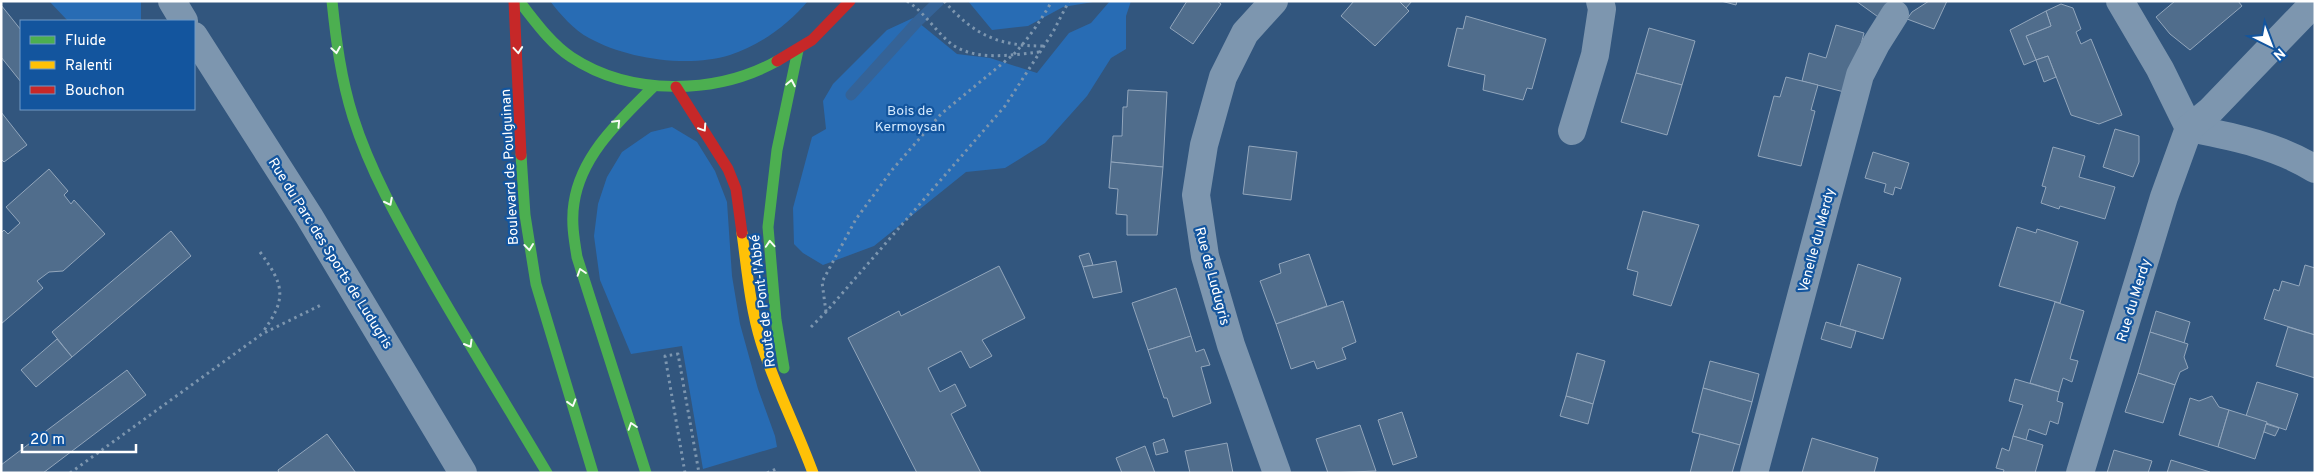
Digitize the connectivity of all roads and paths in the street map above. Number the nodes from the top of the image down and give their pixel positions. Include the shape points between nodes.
1 (172, 1) edge
2 (332, 1) edge
3 (514, 1) edge
4 (519, 1) edge
5 (850, 1) edge
6 (908, 1) edge
7 (944, 1) edge
8 (1052, 1) edge
9 (1069, 1) edge
10 (1274, 1) edge
11 (1600, 1) edge
12 (2120, 1) edge
13 (2315, 2) edge
14 (1896, 14) dead end
15 (183, 20) edge
16 (195, 38) edge
17 (1023, 45) junction
18 (1043, 46) junction
19 (798, 50) junction
20 (1040, 52) junction
21 (1014, 54) junction
22 (653, 87) junction
23 (676, 87) junction
24 (2189, 128) junction
25 (1572, 131) dead end
26 (2315, 169) edge
27 (260, 252) dead end
28 (351, 287) junction
29 (262, 334) junction
30 (798, 430) junction
31 (70, 473) edge
32 (463, 473) edge
33 (547, 473) edge
34 (593, 473) edge
35 (646, 473) edge
36 (685, 473) edge
37 (699, 473) edge
38 (813, 473) edge
39 (1277, 473) edge
40 (1754, 473) edge
41 (2080, 473) edge

1 - 15 street
2 -> 33 main road via 340,75 360,141 417,254
3 -> 34 main road, Boulevard de Poulguinan via 522,182 530,258
4 - 22 main road via 550,39 571,57 623,82
5 - 19 main road via 830,25
6 - 21 path via 961,49 979,54
7 - 17 path via 959,17 988,38
8 - 17 path
9 - 18 path
10 - 39 street, Rue de Ludugris via 1245,33 1223,77 1204,145 1196,195 1205,256 1231,345
11 - 25 street via 1602,9 1595,55
12 - 24 street via 2160,69
13 - 24 street via 2211,110
14 - 40 street, Venelle du Merdy via 1860,75
16 - 28 street, Rue du Parc des Sports de Ludugris via 310,216
17 - 18 path
17 - 21 path
18 - 20 path
19 - 23 main road via 739,77
30 -> 19 main road, Route de Pont-l'Abbé via 780,348 768,227 777,150
20 - 21 path
20 - 21 path via 1005,106 826,312 822,282 856,219 892,170 941,114
22 - 23 main road
35 -> 22 main road via 577,257 572,235 572,210 580,180 600,141
23 -> 30 main road, Route de Pont-l'Abbé via 724,161 736,189 760,340 772,376
24 - 26 street via 2270,147
24 - 41 street, Rue du Merdy via 2164,197
27 - 29 path via 278,278 280,287 279,302
28 - 29 path
28 - 32 street, Rue du Parc des Sports de Ludugris
29 - 31 path
30 - 38 main road, Route de Pont-l'Abbé
36 - 37 path via 664,356 678,354

